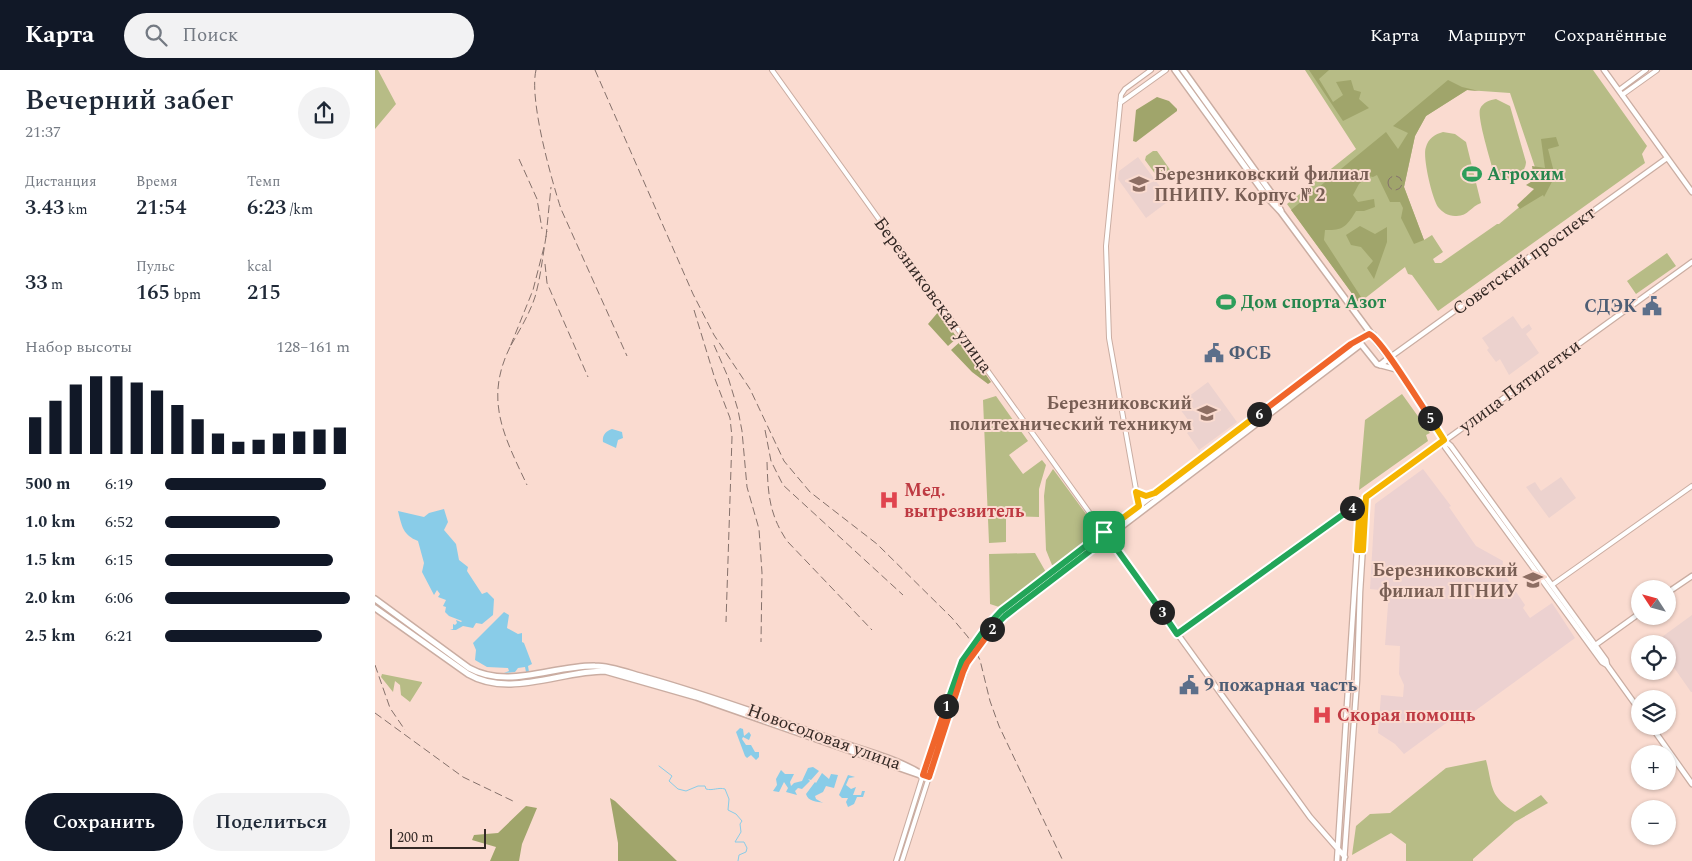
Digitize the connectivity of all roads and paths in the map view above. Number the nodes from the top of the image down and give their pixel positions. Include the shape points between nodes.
1 (772, 70) edge
2 (1151, 70) edge
3 (1166, 70) edge
4 (1175, 70) edge
5 (1183, 70) edge
6 (1604, 70) edge
7 (1646, 70) edge
8 (1657, 70) edge
9 (1619, 90) junction
10 (1622, 95) junction
11 (1120, 103) junction
12 (1667, 158) junction
13 (1692, 192) edge
14 (1281, 212) junction
15 (1692, 262) edge
16 (1365, 326) junction
17 (1373, 335) junction
18 (1363, 336) junction
19 (1361, 344) junction
20 (1389, 358) junction
21 (1380, 364) junction
22 (1399, 374) junction
23 (1444, 440) junction
24 (1692, 486) edge
25 (1136, 492) junction
26 (1155, 493) junction
27 (1366, 497) junction
28 (1360, 502) junction
29 (1139, 506) junction
30 (1140, 512) junction
31 (1106, 535) junction
32 (1357, 550) junction
33 (1363, 550) junction
34 (1692, 576) edge
35 (1552, 585) junction
36 (1676, 588) edge
37 (375, 599) edge
38 (375, 608) edge
39 (402, 618) junction
40 (1631, 620) edge
41 (397, 625) junction
42 (987, 626) junction
43 (989, 633) junction
44 (1177, 634) junction
45 (1594, 647) junction
46 (1631, 698) edge
47 (1657, 735) edge
48 (926, 776) junction
49 (1692, 784) edge
50 (1338, 851) junction
51 (1345, 859) edge
52 (896, 861) edge
53 (902, 861) edge
54 (1337, 861) edge

1 - 31 street, Березниковская улица
2 - 11 street via 1125,89
3 - 11 street
4 - 14 main road
5 - 14 main road via 1272,194
6 - 9 main road
7 - 9 street
8 - 10 street
9 - 10 main road
10 - 12 main road
11 - 25 street via 1106,246 1109,321 1111,350
12 - 13 main road
12 - 20 main road, Советский проспект
14 - 16 main road
15 - 23 main road, улица Пятилетки
16 - 17 main road
16 - 18 main road
17 - 18 main road
17 - 20 main road
18 - 19 main road
18 - 26 main road
19 - 21 main road via 1373,361
19 - 30 main road
20 - 21 main road, Советский проспект
20 - 22 main road
21 - 22 main road via 1393,368
22 - 23 main road
23 - 27 main road, улица Пятилетки
23 - 35 main road
23 - 45 main road via 1445,447 1461,470
24 - 35 street
25 - 26 street via 1146,496
25 - 29 street
26 - 29 main road
27 - 28 main road, улица Пятилетки
27 - 33 main road
28 - 32 main road
28 - 44 street, улица Пятилетки
29 - 30 street
29 - 31 main road
30 - 31 main road
31 - 42 main road via 1001,611
31 - 43 main road via 1005,616
31 - 44 main road, Березниковская улица
32 - 33 main road
32 - 50 main road
33 - 51 main road
34 - 36 main road
35 - 45 main road
37 - 39 main road, Новосодовая улица
38 - 41 main road, Новосодовая улица
39 - 41 main road via 397,620
39 - 48 main road, Новосодовая улица via 481,675 504,678 606,667 724,701
40 - 45 main road
41 - 48 main road, Новосодовая улица via 468,674 485,682 512,684 605,671 704,700
42 - 43 main road
42 - 48 main road via 962,661
43 - 48 main road via 967,663
44 - 50 main road, Березниковская улица
45 - 46 main road
47 - 49 main road
48 - 52 street
48 - 53 street
50 - 51 main road, Березниковская улица
50 - 54 main road

